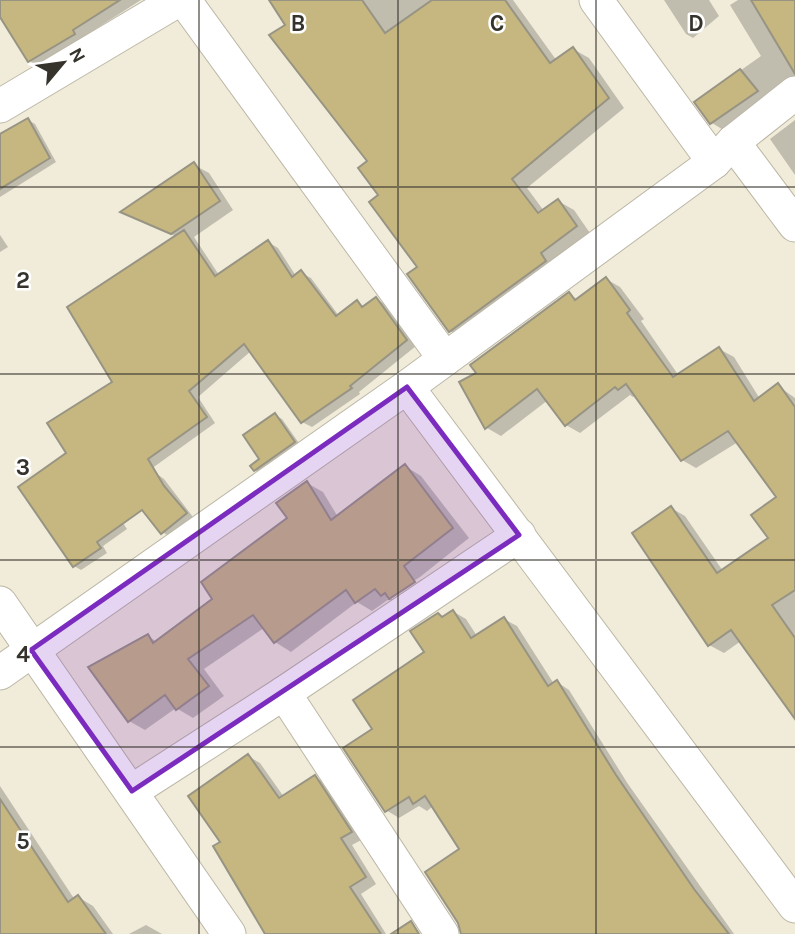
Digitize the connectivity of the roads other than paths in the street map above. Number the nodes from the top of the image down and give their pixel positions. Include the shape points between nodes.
1 (178, 0) edge
2 (184, 0) edge
3 (596, 0) edge
4 (795, 93) edge
5 (0, 106) edge
6 (724, 152) junction
7 (795, 225) edge
8 (445, 359) junction
9 (407, 387) junction
10 (519, 535) junction
11 (0, 603) edge
12 (31, 650) junction
13 (0, 673) edge
14 (284, 693) junction
15 (132, 791) junction
16 (795, 906) edge
17 (229, 934) edge
18 (442, 934) edge

1 - 5 street
2 - 8 street
3 - 6 street
4 - 6 street
6 - 7 street
6 - 8 street
8 - 9 street
9 - 10 street
9 - 12 street
10 - 14 street
10 - 16 street
11 - 12 street
12 - 13 street
12 - 15 street
14 - 15 street
14 - 18 street
15 - 17 street

